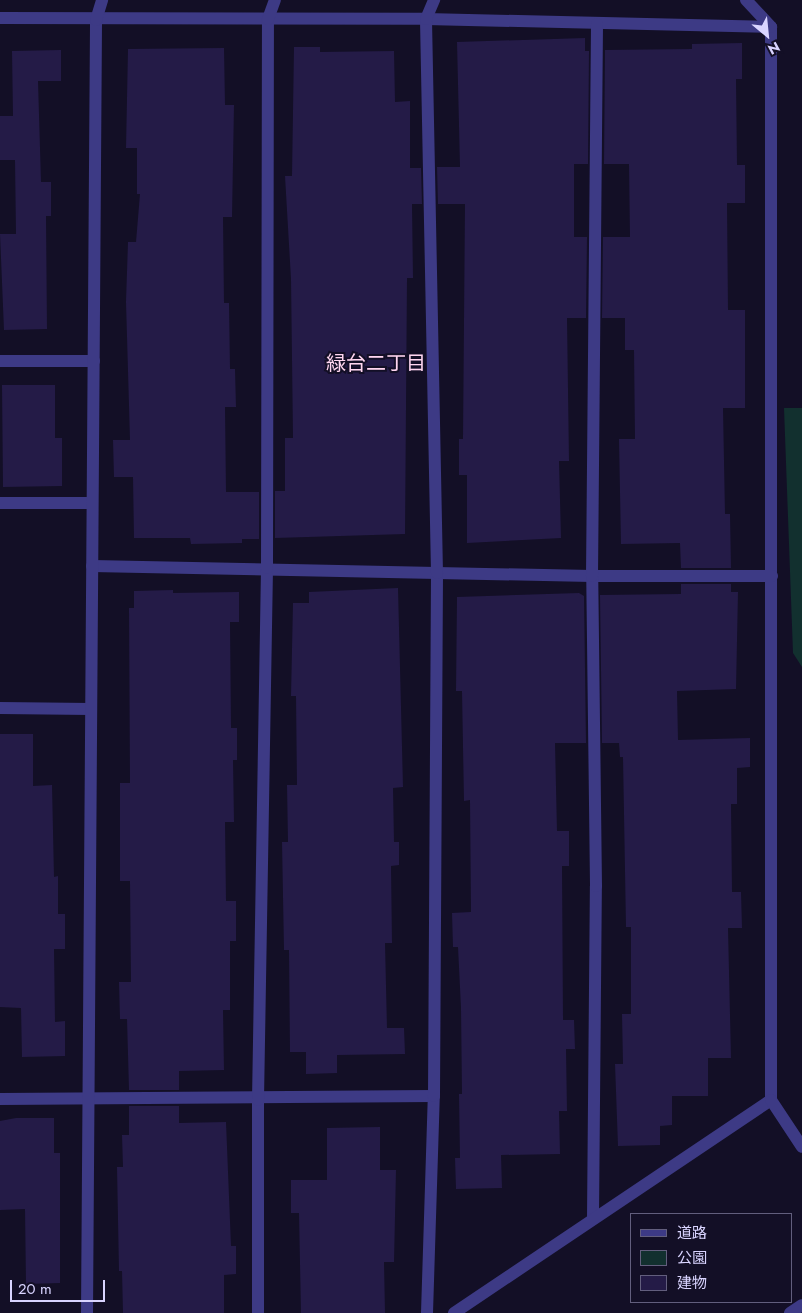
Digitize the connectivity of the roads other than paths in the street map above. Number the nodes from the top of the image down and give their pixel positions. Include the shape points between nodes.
1 (102, 0) edge
2 (275, 0) edge
3 (434, 0) edge
4 (746, 0) edge
5 (0, 18) edge
6 (426, 19) junction
7 (96, 20) junction
8 (268, 20) junction
9 (597, 24) junction
10 (771, 27) junction
11 (0, 360) edge
12 (94, 361) junction
13 (0, 503) edge
14 (92, 503) junction
15 (92, 566) junction
16 (267, 568) junction
17 (437, 573) junction
18 (592, 576) junction
19 (772, 576) junction
20 (0, 708) edge
21 (91, 708) junction
22 (434, 1096) junction
23 (0, 1099) edge
24 (88, 1100) junction
25 (258, 1100) junction
26 (771, 1100) junction
27 (802, 1147) edge
28 (593, 1217) junction
29 (802, 1305) edge
30 (87, 1313) edge
31 (258, 1313) edge
32 (427, 1313) edge
33 (454, 1313) edge
34 (790, 1313) edge

1 - 7 street
2 - 8 street
3 - 6 street
4 - 10 street
5 - 7 street
6 - 8 street
6 - 9 street
6 - 17 street
7 - 8 street
7 - 12 street
8 - 16 street
9 - 10 street
9 - 18 street
10 - 19 street
11 - 12 street
12 - 14 street
13 - 14 street
14 - 15 street
15 - 16 street
15 - 21 street
16 - 17 street
16 - 25 street
17 - 18 street
17 - 22 street
18 - 19 street
18 - 28 street via 596,886
19 - 26 street
20 - 21 street
21 - 24 street
22 - 25 street
22 - 32 street
23 - 24 street
24 - 25 street
24 - 30 street
25 - 31 street
26 - 27 street
26 - 28 street
28 - 33 street
29 - 34 street

